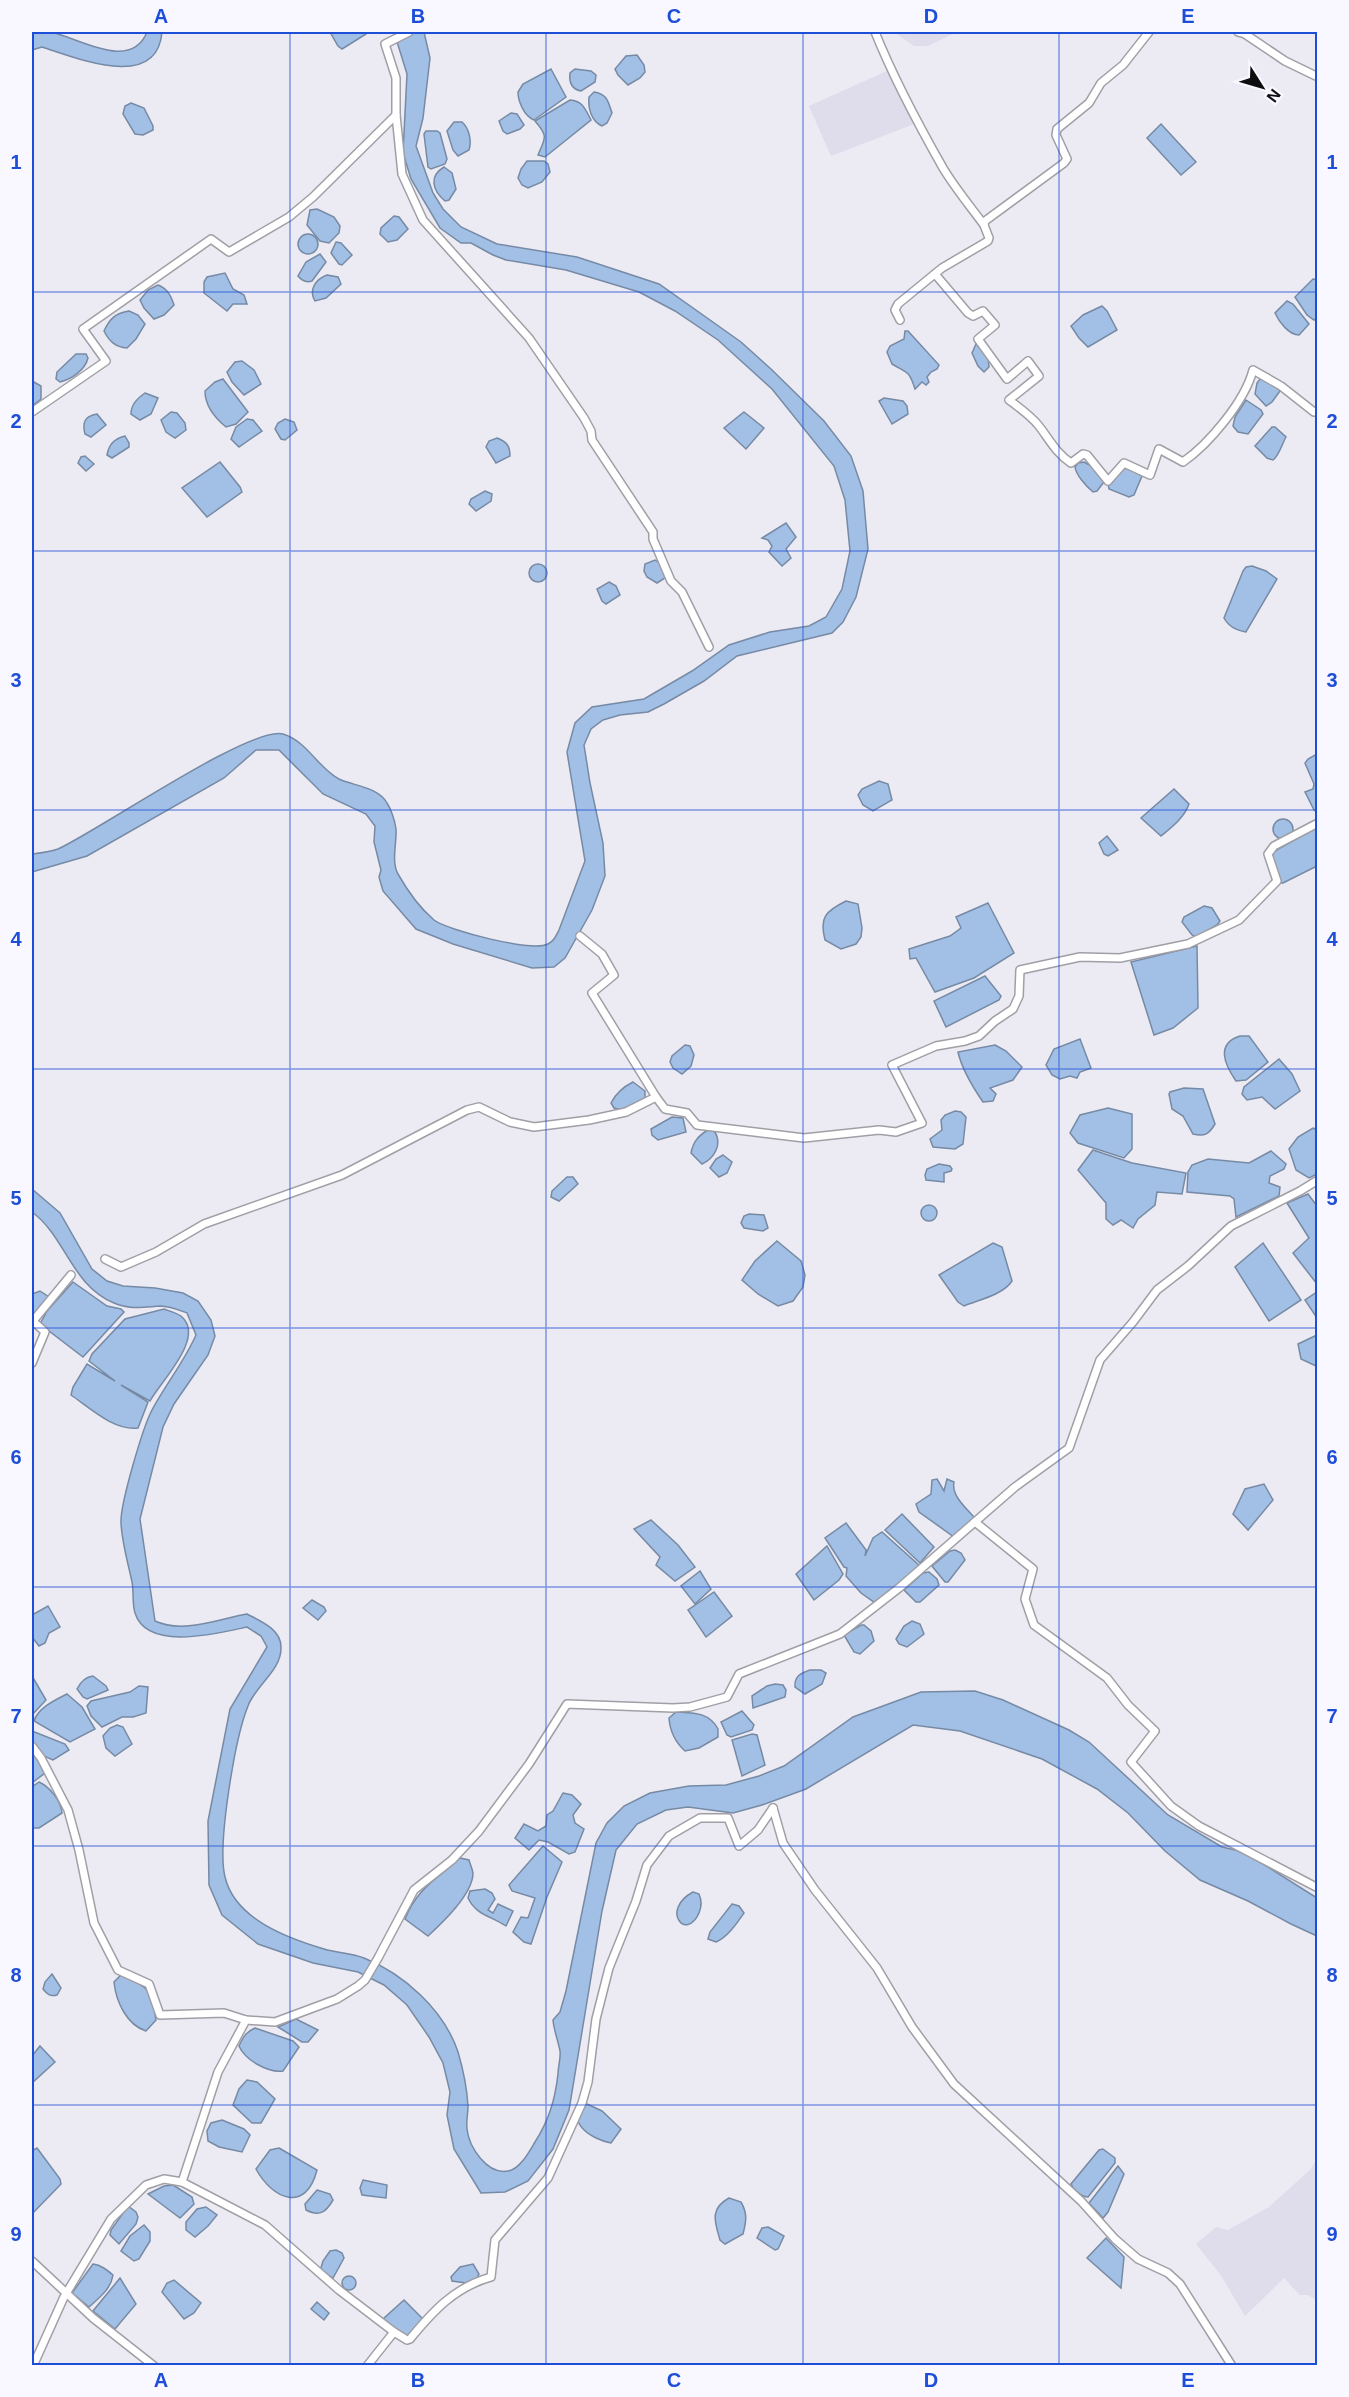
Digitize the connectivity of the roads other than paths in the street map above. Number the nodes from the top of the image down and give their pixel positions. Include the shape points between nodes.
1 (410, 32) edge
2 (875, 32) edge
3 (1149, 32) edge
4 (1238, 32) edge
5 (1317, 76) edge
6 (396, 115) junction
7 (984, 225) junction
8 (935, 274) junction
9 (900, 320) dead end
10 (1317, 411) edge
11 (32, 412) edge
12 (710, 647) dead end
13 (1317, 823) edge
14 (580, 936) dead end
15 (656, 1097) junction
16 (1317, 1180) edge
17 (105, 1259) dead end
18 (71, 1275) dead end
19 (32, 1363) edge
20 (975, 1522) junction
21 (32, 1746) edge
22 (1317, 1888) edge
23 (246, 2020) junction
24 (182, 2182) junction
25 (32, 2262) edge
26 (67, 2293) junction
27 (394, 2332) junction
28 (33, 2366) edge
29 (154, 2366) edge
30 (366, 2366) edge
31 (1232, 2366) edge

1 - 6 street via 385,44 396,78
2 - 7 street via 919,125 944,169
3 - 7 street via 1123,65 1101,83 1089,103 1057,129 1067,159 1064,163
4 - 5 street
6 - 11 street via 289,217 229,252 211,239 83,329 106,361
6 - 12 street via 402,174 423,220 529,338 554,372 584,418 592,440 653,532 671,581 682,592
7 - 8 street via 988,242
8 - 9 street via 898,304 895,310
8 - 10 street via 968,313 973,316 982,311 995,325 978,339 1007,379 1028,361 1039,376 1009,400 1038,425 1066,460 1071,463 1087,455 1108,481 1124,463 1150,475 1159,449 1183,462 1196,453 1241,397 1252,370
13 - 15 street via 1274,846 1268,854 1277,881 1239,920 1188,944 1120,958 1080,957 1020,970 1020,996 1012,1009 979,1036 936,1046 892,1065 922,1123 896,1132 879,1130 804,1138 697,1125 687,1113 665,1109
14 - 15 street via 602,954 615,975 592,993
15 - 17 street via 626,1112 534,1126 510,1122 479,1107 467,1110 342,1175 204,1224 121,1267
16 - 20 street via 1231,1226 1157,1290 1100,1360 1069,1448
18 - 19 street via 33,1321 45,1332
20 - 22 street via 1033,1569 1024,1599 1034,1625 1107,1678 1155,1731 1131,1762 1171,1806 1199,1826
20 - 23 street via 840,1634 739,1674 727,1697 673,1708 567,1704 478,1831 452,1860 414,1890 364,1980 337,1999 275,2022
21 - 23 street via 68,1810 94,1923 118,1970 149,1984 160,2015 224,2013
23 - 24 street via 218,2072
24 - 26 street via 164,2179 146,2185 111,2219
24 - 27 street via 265,2225
25 - 26 street
26 - 28 street
26 - 29 street
27 - 30 street
27 - 31 street via 410,2339 447,2298 490,2277 495,2240 548,2178 582,2103 609,1968 647,1865 669,1836 700,1818 728,1818 740,1846 758,1830 773,1808 783,1843 877,1968 912,2027 954,2084 1081,2201 1115,2240 1180,2284

